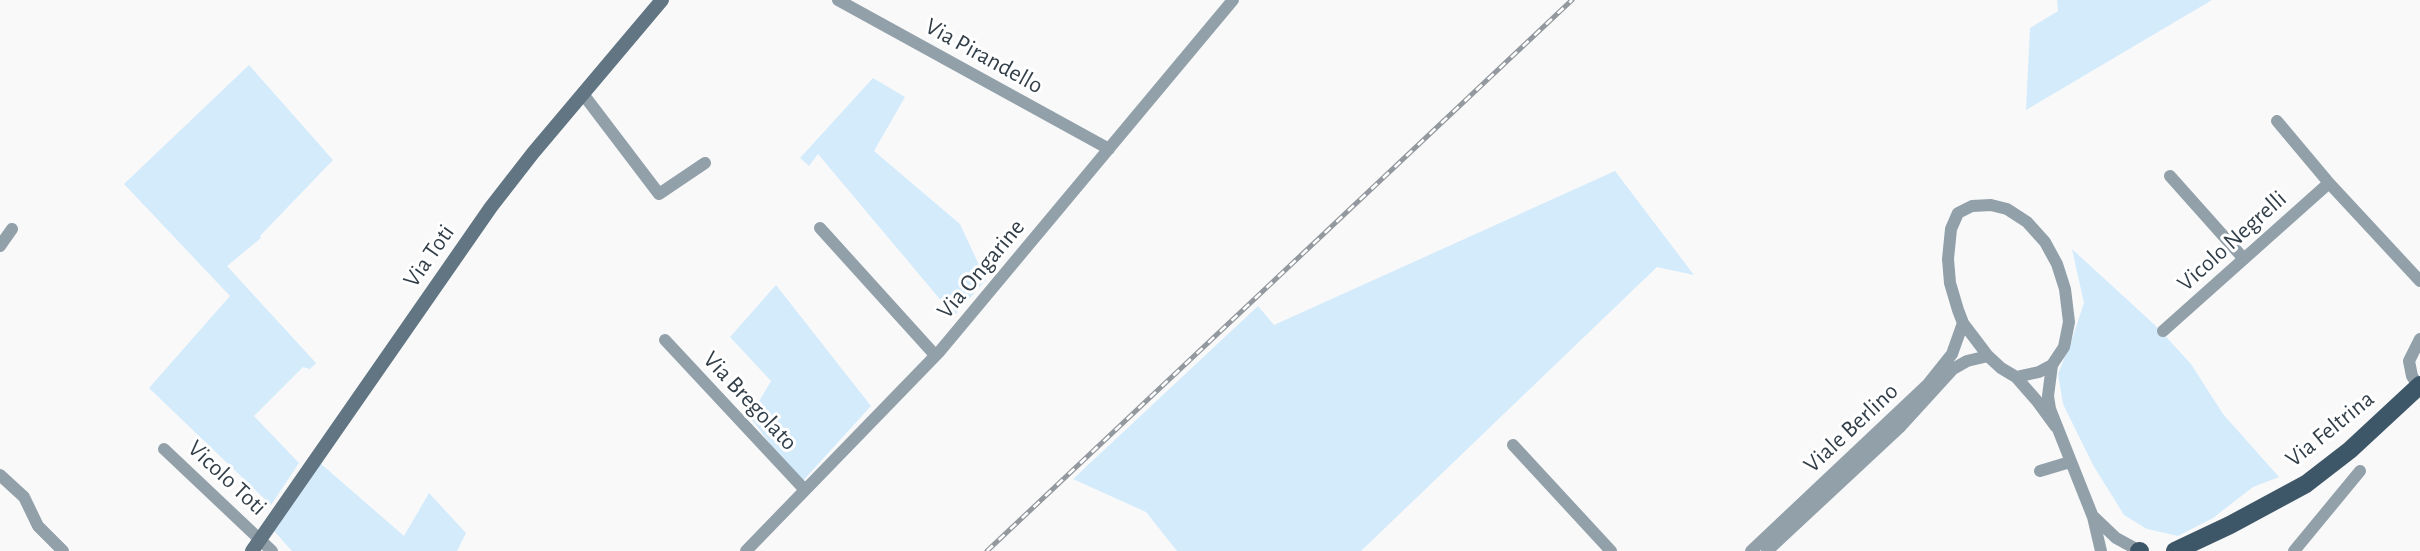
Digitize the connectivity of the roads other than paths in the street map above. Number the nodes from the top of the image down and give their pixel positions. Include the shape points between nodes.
1 (662, 0) edge
2 (838, 0) edge
3 (1233, 0) edge
4 (583, 94) junction
5 (2277, 121) dead end
6 (1109, 149) junction
7 (705, 163) dead end
8 (2170, 176) dead end
9 (2329, 183) junction
10 (820, 228) dead end
11 (12, 229) dead end
12 (0, 246) edge
13 (2244, 259) junction
14 (2420, 281) edge
15 (1964, 323) junction
16 (2163, 331) dead end
17 (2420, 339) edge
18 (665, 340) dead end
19 (935, 355) junction
20 (1988, 356) junction
21 (2052, 365) junction
22 (2016, 377) junction
23 (2419, 386) edge
24 (2056, 426) junction
25 (1513, 445) dead end
26 (164, 449) dead end
27 (2070, 462) junction
28 (2040, 471) dead end
29 (2360, 471) dead end
30 (0, 475) edge
31 (805, 490) junction
32 (2093, 517) junction
33 (2230, 525) junction
34 (261, 538) junction
35 (63, 551) edge
36 (252, 551) edge
37 (272, 551) edge
38 (746, 551) edge
39 (1611, 551) edge
40 (1751, 551) edge
41 (1767, 551) edge
42 (2101, 551) edge
43 (2139, 551) edge
44 (2175, 551) edge
45 (2205, 551) edge
46 (2294, 551) edge

1 - 4 main road, Via Toti
2 - 6 street, Via Pirandello
3 - 6 street, Via Ongarine
4 - 7 street via 659,194
4 - 34 main road, Via Toti via 491,207
5 - 9 street
6 - 19 street, Via Ongarine
8 - 13 street
9 - 13 street, Vicolo Negrelli
9 - 14 street
10 - 19 street
11 - 12 street
13 - 16 street, Vicolo Negrelli
15 - 20 street
15 - 21 street via 1950,283 1951,229 1958,214 1972,205 2007,209 2027,222 2057,264 2069,322 2064,347
15 - 40 street, Viale Berlino via 1952,354 1928,384
17 - 23 street via 2409,361
18 - 31 street, Via Bregolato
19 - 31 street, Via Ongarine
20 - 22 street
20 - 41 street, Viale Berlino via 1952,369 1901,426
21 - 22 street
21 - 24 street via 2048,396
22 - 24 street
23 - 33 main road, Via Feltrina via 2331,466
24 - 27 street
25 - 39 street
26 - 34 street, Vicolo Toti
27 - 28 street
27 - 32 street
29 - 46 street
30 - 35 street via 24,497 38,526
31 - 38 street, Via Ongarine
32 - 42 street
32 - 43 street
33 - 44 main road, Via Feltrina
33 - 45 main road, Via Feltrina
34 - 36 main road, Via Toti
34 - 37 street, Vicolo Toti

